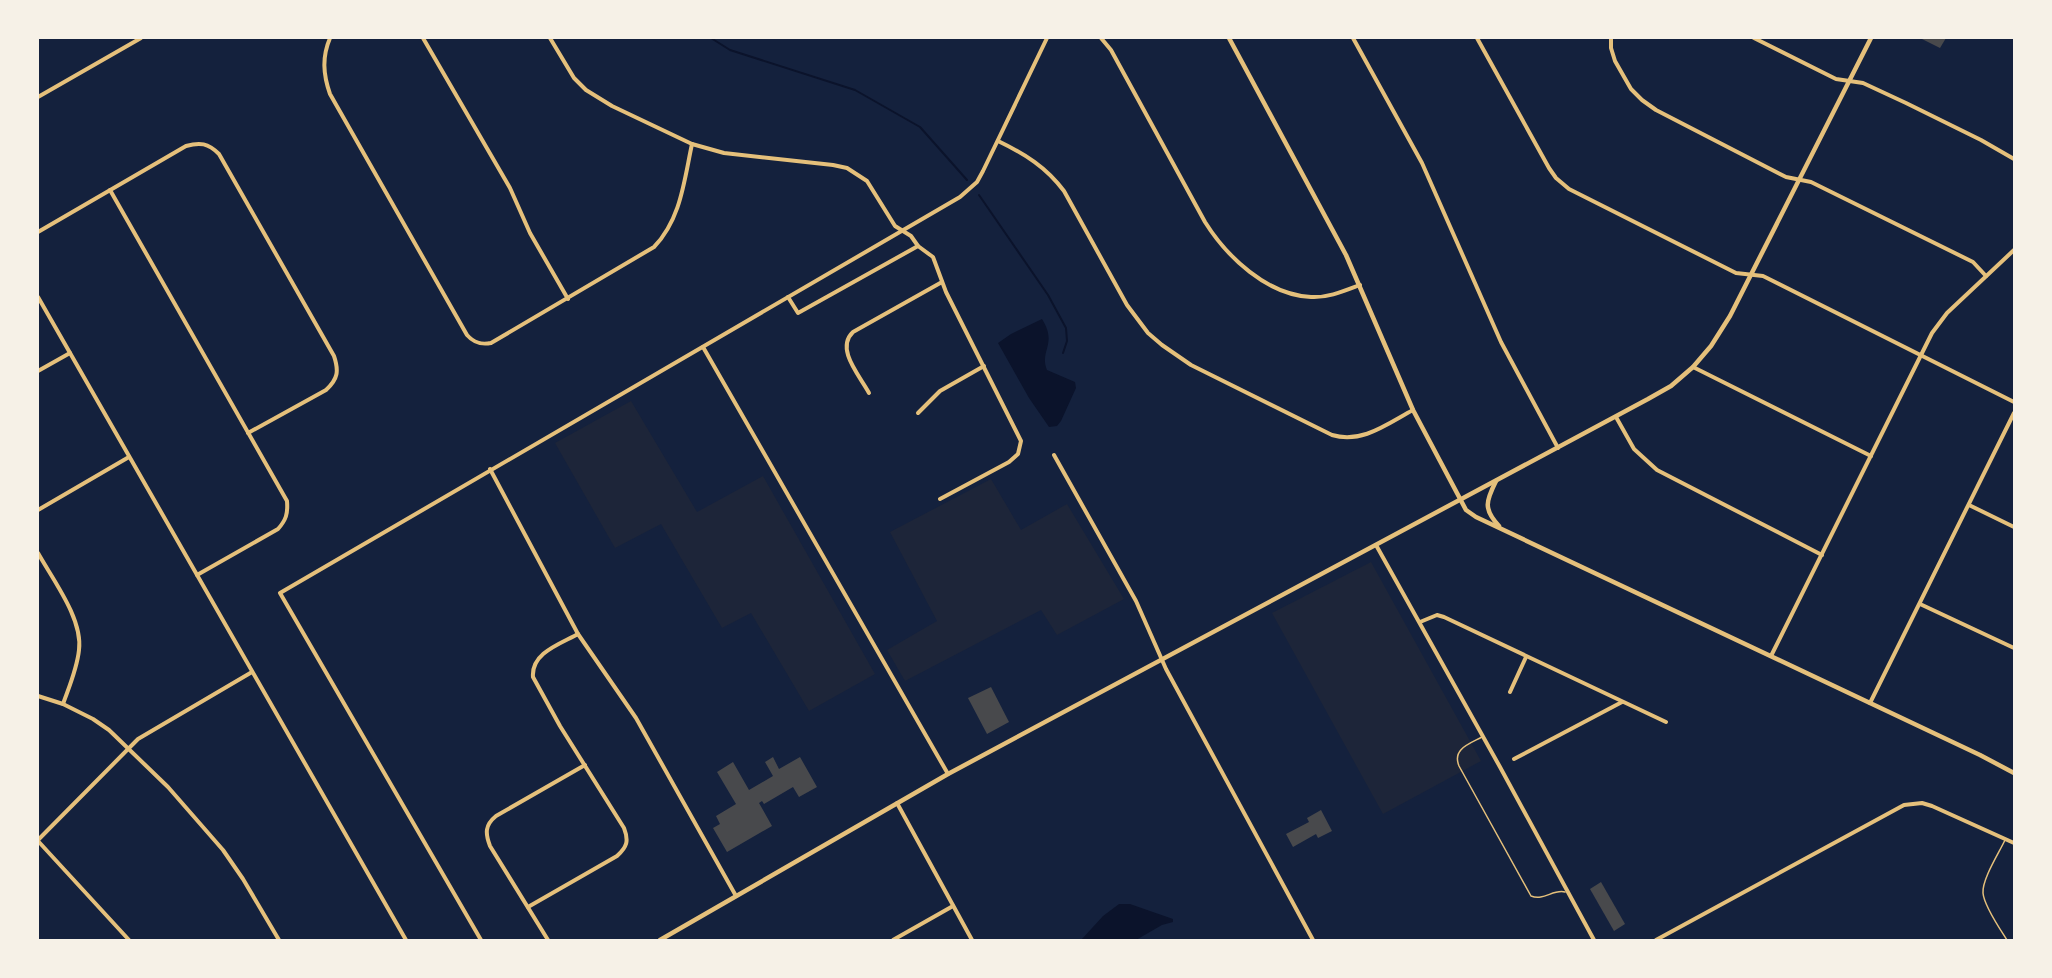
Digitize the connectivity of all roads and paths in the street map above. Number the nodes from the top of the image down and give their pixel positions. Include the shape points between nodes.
1 (141, 38) edge
2 (330, 38) edge
3 (423, 38) edge
4 (550, 38) edge
5 (1047, 38) edge
6 (1101, 38) edge
7 (1229, 38) edge
8 (1353, 38) edge
9 (1478, 38) edge
10 (1611, 38) edge
11 (1754, 38) edge
12 (1871, 38) edge
13 (1850, 81) junction
14 (38, 97) edge
15 (998, 141) junction
16 (692, 144) junction
17 (2014, 159) edge
18 (1799, 179) junction
19 (110, 190) junction
20 (903, 231) junction
21 (38, 232) edge
22 (918, 246) junction
23 (2014, 250) edge
24 (1750, 275) junction
25 (1986, 276) junction
26 (942, 282) junction
27 (1360, 285) junction
28 (38, 297) edge
29 (788, 297) junction
30 (568, 299) junction
31 (703, 347) junction
32 (70, 353) junction
33 (1922, 355) junction
34 (984, 366) junction
35 (1694, 367) junction
36 (38, 371) edge
37 (869, 393) dead end
38 (2014, 402) edge
39 (1413, 410) junction
40 (918, 413) dead end
41 (2014, 413) edge
42 (1616, 417) junction
43 (248, 433) junction
44 (1557, 448) junction
45 (1054, 455) dead end
46 (1871, 456) junction
47 (129, 457) junction
48 (490, 469) junction
49 (1496, 480) junction
50 (940, 499) dead end
51 (1460, 500) junction
52 (1968, 505) junction
53 (38, 510) edge
54 (2014, 527) edge
55 (1501, 528) junction
56 (1376, 545) junction
57 (38, 553) edge
58 (1822, 555) junction
59 (197, 575) junction
60 (1920, 604) junction
61 (1420, 622) junction
62 (578, 634) junction
63 (2014, 648) edge
64 (1771, 656) junction
65 (1526, 657) junction
66 (1162, 660) junction
67 (252, 672) junction
68 (1510, 692) dead end
69 (38, 696) edge
70 (1623, 701) junction
71 (1870, 703) junction
72 (63, 704) junction
73 (1666, 722) dead end
74 (1483, 737) junction
75 (128, 748) junction
76 (1514, 759) dead end
77 (585, 764) junction
78 (2014, 773) edge
79 (948, 774) junction
80 (897, 803) junction
81 (2006, 839) junction
82 (38, 840) edge
83 (2014, 843) edge
84 (1569, 893) junction
85 (736, 896) junction
86 (953, 906) junction
87 (528, 907) junction
88 (129, 940) edge
89 (279, 940) edge
90 (406, 940) edge
91 (482, 940) edge
92 (548, 940) edge
93 (660, 940) edge
94 (893, 940) edge
95 (972, 940) edge
96 (1313, 940) edge
97 (1594, 940) edge
98 (1656, 940) edge
99 (2007, 940) edge

1 - 14 street
2 - 30 street via 324,57 330,94 471,340 491,343
3 - 30 street via 510,188 530,234
4 - 16 street via 574,78 586,90
5 - 15 street
6 - 27 street via 1210,230 1242,267 1295,295 1327,296
7 - 27 street
8 - 44 street via 1422,163 1502,342
9 - 24 street via 1556,178 1569,189 1736,273
10 - 18 street via 1615,61 1642,100 1786,177
11 - 13 street via 1836,79
12 - 13 street
13 - 17 street via 1906,103
13 - 18 street
15 - 20 street via 969,190
15 - 39 street via 1025,154 1054,177 1132,312 1148,333 1177,357 1342,438 1362,436
16 - 20 street via 724,153 847,168 867,181 895,226
16 - 30 street via 677,213 664,237 644,255
18 - 24 street
18 - 25 street via 1973,262
19 - 21 street
19 - 43 street
19 - 43 street via 186,146 196,143 212,147 334,356 338,373 326,390
20 - 22 street
20 - 29 street
22 - 26 street via 933,257
22 - 29 street via 798,313
23 - 25 street
24 - 33 street via 1764,276
24 - 35 street via 1730,316
25 - 33 street via 1947,313
26 - 34 street
26 - 37 street via 848,337 846,352
27 - 39 street
28 - 32 street
29 - 31 street
31 - 48 street
31 - 79 street
32 - 36 street
32 - 47 street
33 - 38 street
33 - 46 street
34 - 40 street via 940,391
34 - 50 street via 1018,434 1020,449 1009,462
35 - 42 street via 1671,386
35 - 46 street
39 - 51 street
41 - 52 street
42 - 44 street
42 - 58 street via 1634,449 1657,470
43 - 59 street via 287,501 285,520 278,529
44 - 49 street
45 - 66 street via 1136,601
46 - 58 street
47 - 53 street
47 - 59 street
48 - 62 street
48 - 91 street via 280,593
49 - 51 street
49 - 55 street via 1487,504 1490,516
51 - 55 street via 1476,517
51 - 56 street
52 - 54 street
52 - 60 street
55 - 64 street
56 - 61 street
56 - 66 street
57 - 72 street via 74,616 79,633 80,649
58 - 64 street
59 - 67 street
60 - 63 street
60 - 71 street
61 - 65 street via 1444,617
61 - 74 street
62 - 77 street via 543,654 532,668 536,685
62 - 85 street via 636,718
64 - 71 street
65 - 68 street
65 - 70 street
66 - 79 street
66 - 96 street
67 - 75 street via 138,738
67 - 90 street
69 - 72 street
70 - 73 street
70 - 76 street
71 - 78 street
72 - 75 street via 93,719
74 - 84 street
74 - 84 lane via 1457,753 1459,766 1531,896 1540,898 1557,890
75 - 82 street
75 - 89 street via 223,850
77 - 87 street via 496,816 487,828 490,846
77 - 87 street via 624,828 627,843 617,856
79 - 80 street
80 - 85 street
80 - 86 street
81 - 83 street
81 - 98 street via 1932,806 1904,805
81 - 99 lane via 1984,883 1983,895
82 - 88 street
84 - 97 street
85 - 93 street
86 - 94 street
86 - 95 street
87 - 92 street

